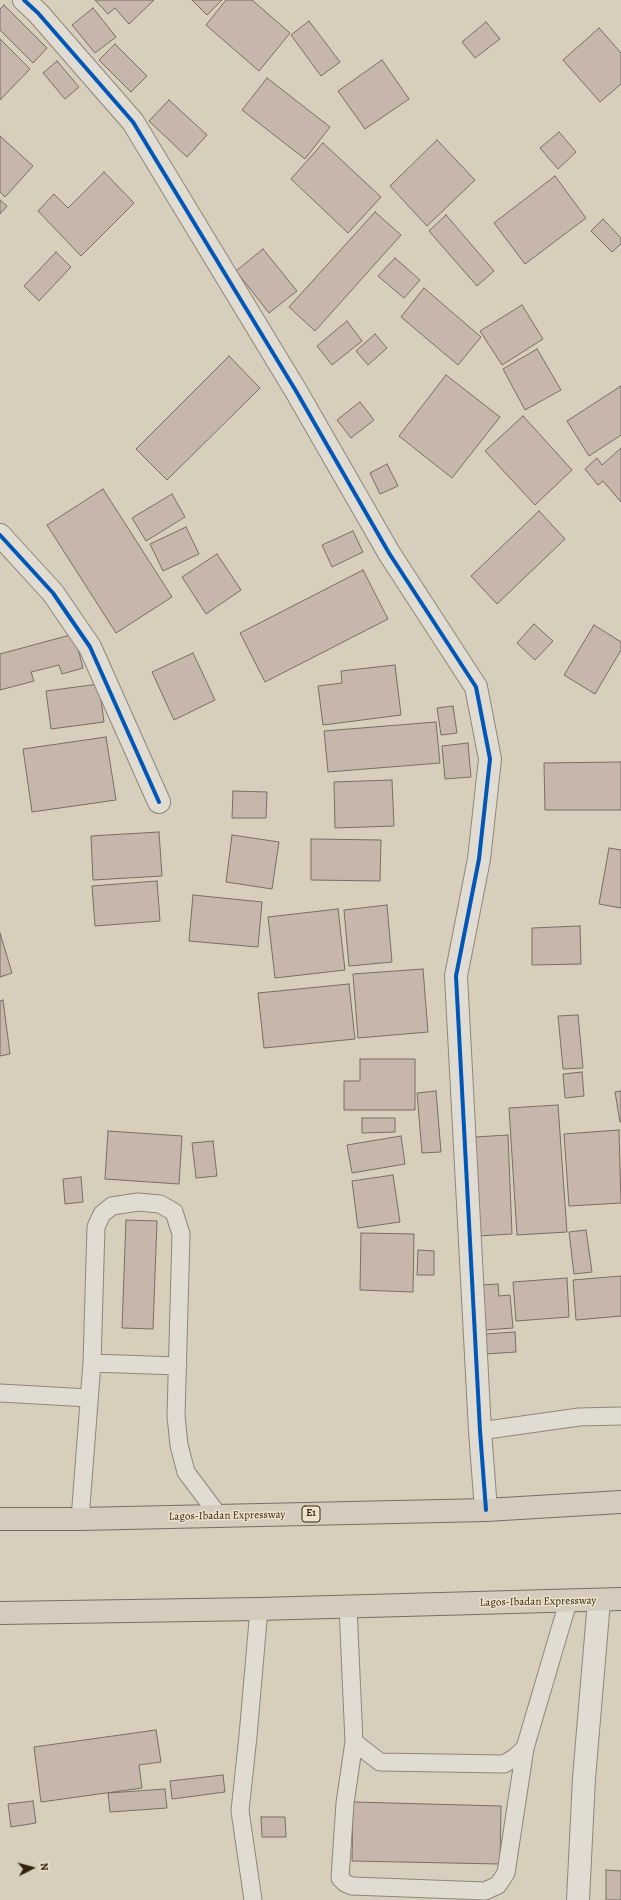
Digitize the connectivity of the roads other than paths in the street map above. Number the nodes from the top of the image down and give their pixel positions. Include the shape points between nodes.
1 (24, 0) edge
2 (0, 535) edge
3 (159, 802) dead end
4 (92, 1363) junction
5 (178, 1366) junction
6 (0, 1393) edge
7 (89, 1398) junction
8 (621, 1416) edge
9 (480, 1431) junction
10 (621, 1502) edge
11 (486, 1510) junction
12 (219, 1516) junction
13 (0, 1519) edge
14 (80, 1519) junction
15 (621, 1600) edge
16 (599, 1601) junction
17 (568, 1602) junction
18 (348, 1607) junction
19 (259, 1609) junction
20 (0, 1613) edge
21 (354, 1742) junction
22 (525, 1748) junction
23 (253, 1900) edge
24 (578, 1900) edge

1 - 9 street via 133,122 296,391 389,553 476,687 490,759 479,859 456,976
2 - 3 street via 53,593 90,647
4 - 5 lane
4 - 5 lane via 96,1227 102,1214 112,1206 138,1202 160,1204 174,1212 181,1234
4 - 7 lane
5 - 12 lane via 176,1416 179,1445 186,1472
6 - 7 lane
7 - 14 lane
8 - 9 lane via 579,1417
9 - 11 street
10 - 11 highway, Lagos-Ibadan Expressway / E1
11 - 12 highway, Lagos-Ibadan Expressway / E1
12 - 14 highway, Lagos-Ibadan Expressway / E1
13 - 14 highway, Lagos-Ibadan Expressway / E1
15 - 16 highway, Lagos-Ibadan Expressway
16 - 17 highway, Lagos-Ibadan Expressway
16 - 24 street via 584,1778
17 - 18 highway, Lagos-Ibadan Expressway
17 - 22 lane
18 - 19 highway, Lagos-Ibadan Expressway
18 - 21 lane
19 - 20 highway, Lagos-Ibadan Expressway
19 - 23 lane via 240,1811
21 - 22 lane via 380,1762 504,1764
21 - 22 lane via 345,1803 340,1878 352,1886 485,1891 498,1885 506,1873

